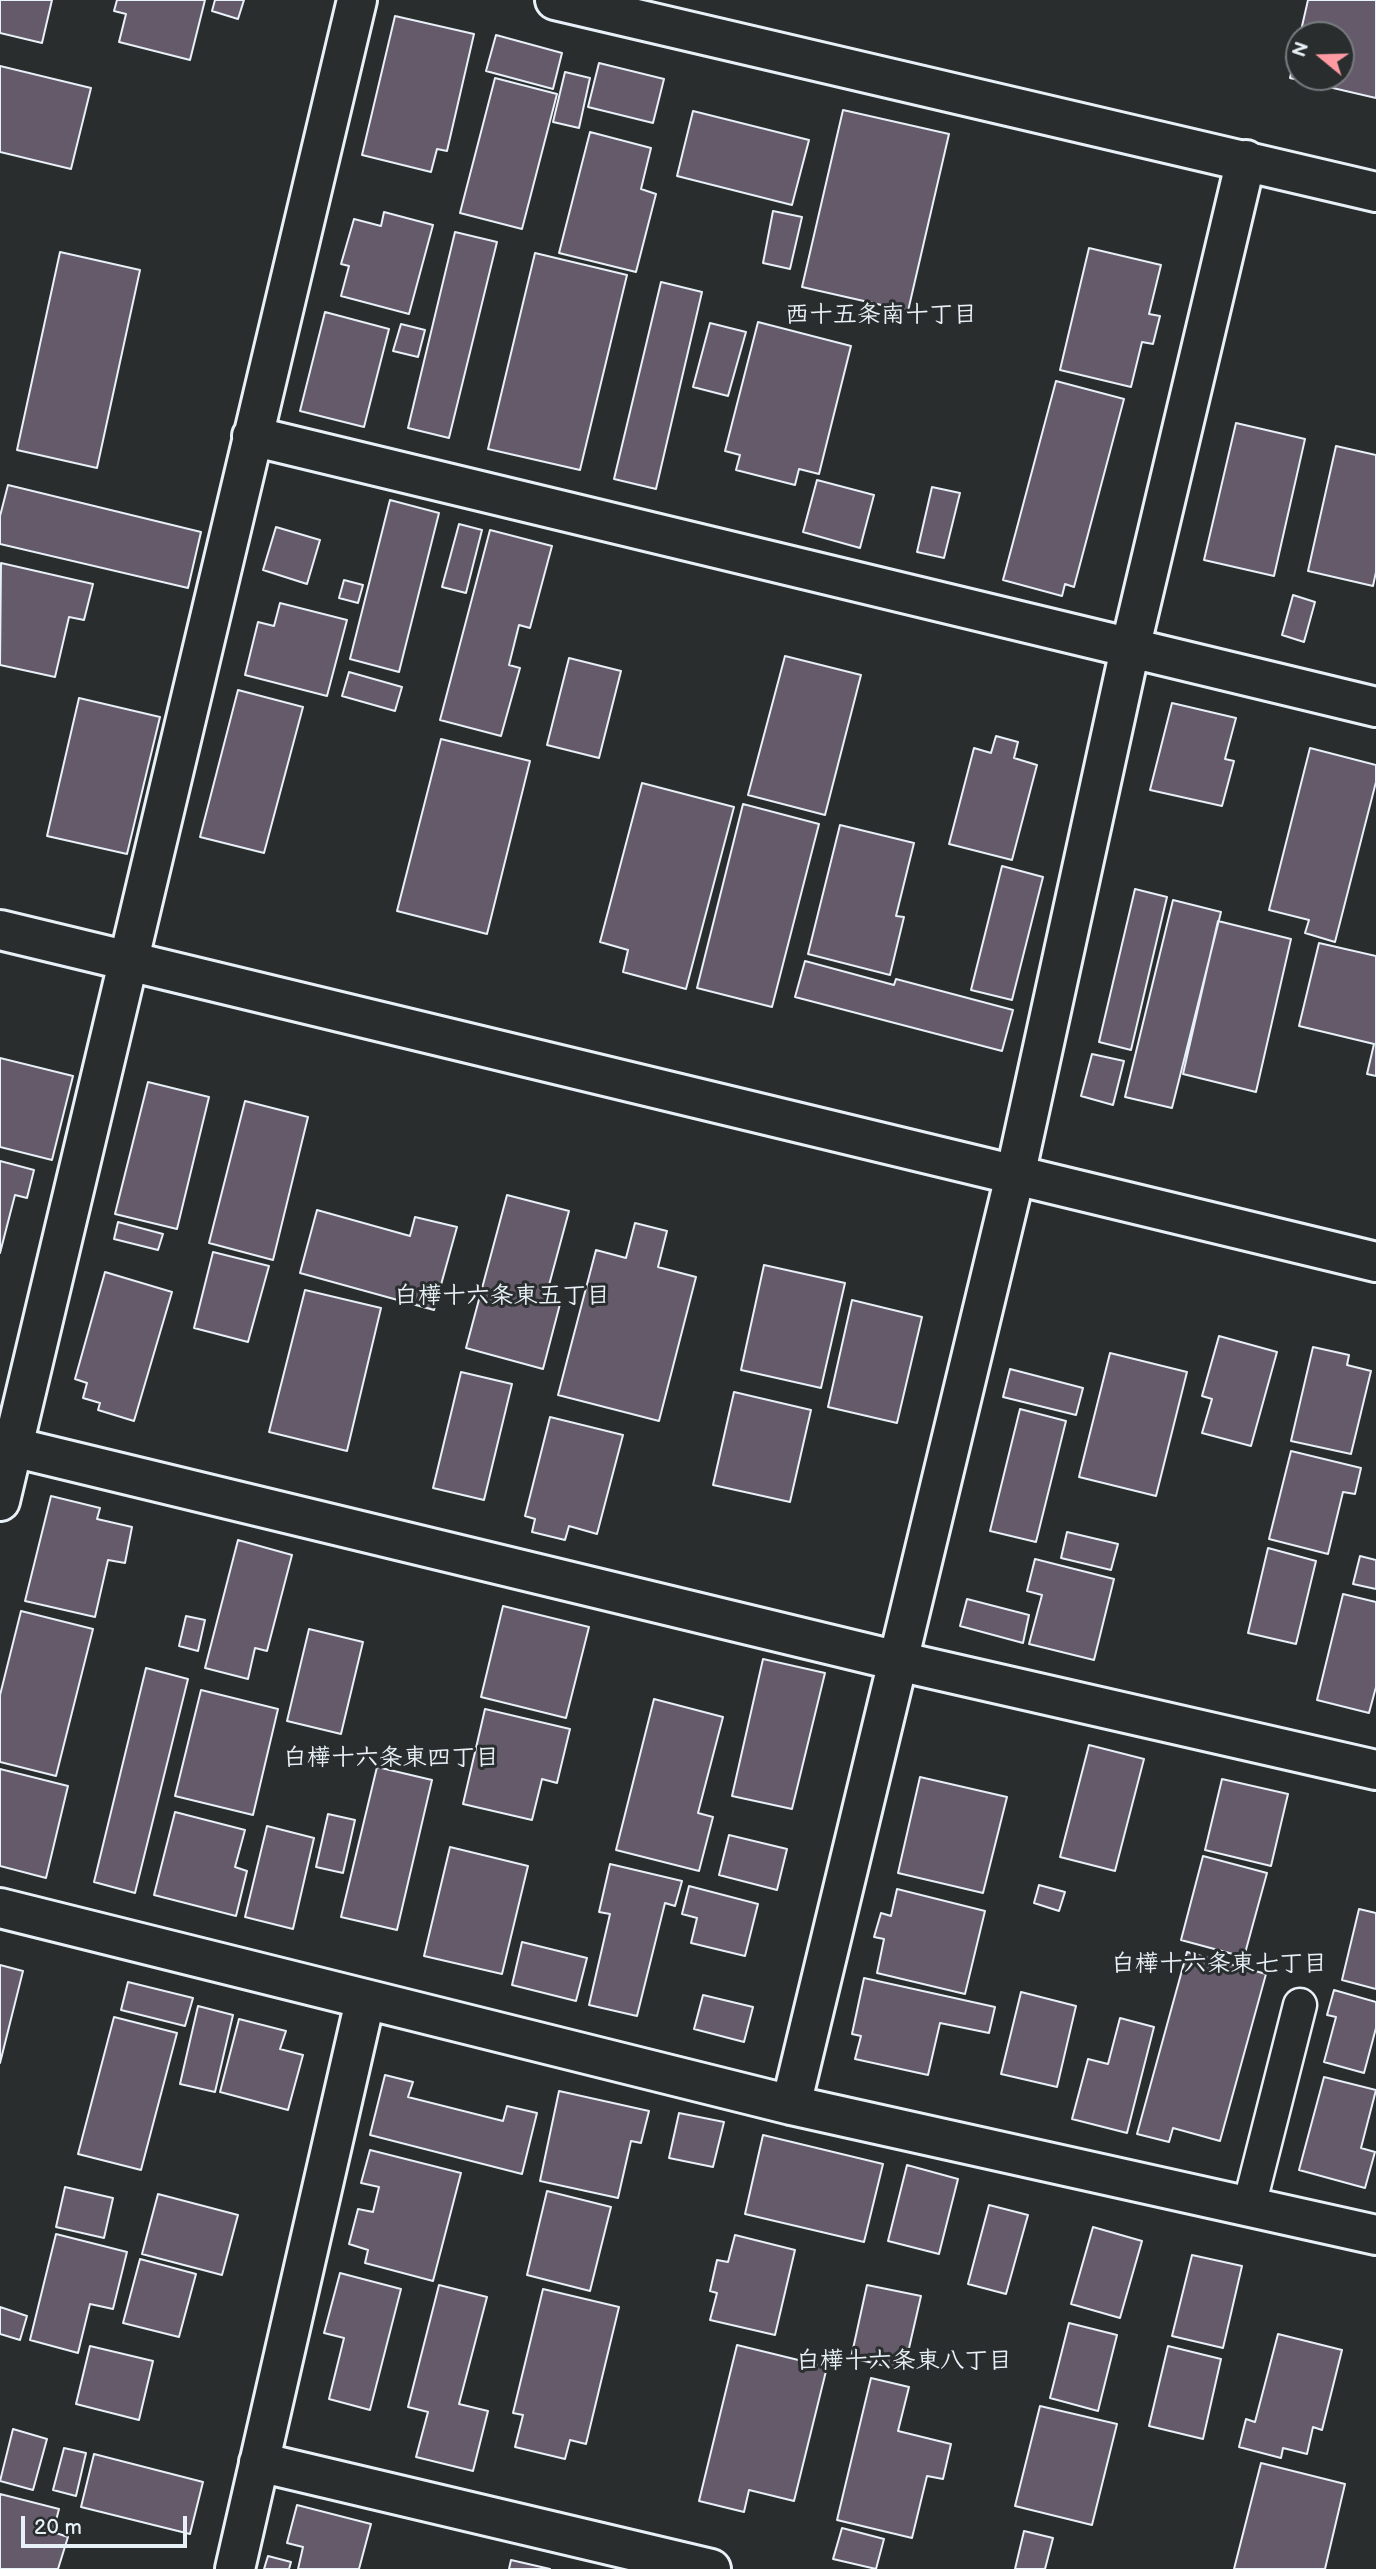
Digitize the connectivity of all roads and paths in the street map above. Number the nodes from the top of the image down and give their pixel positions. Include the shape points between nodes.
1 (357, 0) edge
2 (555, 0) edge
3 (1246, 160) junction
4 (1376, 192) edge
5 (252, 436) junction
6 (1130, 649) junction
7 (1376, 707) edge
8 (0, 930) edge
9 (130, 963) junction
10 (1016, 1176) junction
11 (1376, 1262) edge
12 (5, 1471) edge
13 (898, 1661) junction
14 (1376, 1770) edge
15 (0, 1908) edge
16 (365, 2001) junction
17 (1300, 2005) dead end
18 (791, 2105) junction
19 (1249, 2206) junction
20 (1376, 2235) edge
21 (259, 2462) junction
22 (235, 2569) edge
23 (711, 2569) edge

1 - 5 street
2 - 3 street
3 - 4 street
3 - 6 street
5 - 6 street
5 - 9 street
6 - 7 street
6 - 10 street
8 - 9 street
9 - 10 street
9 - 12 street
10 - 11 street
10 - 13 street
12 - 13 street
13 - 14 street
13 - 18 street
15 - 16 street
16 - 18 street
16 - 21 street
17 - 19 lane
18 - 19 street
19 - 20 street
21 - 22 street
21 - 23 street

